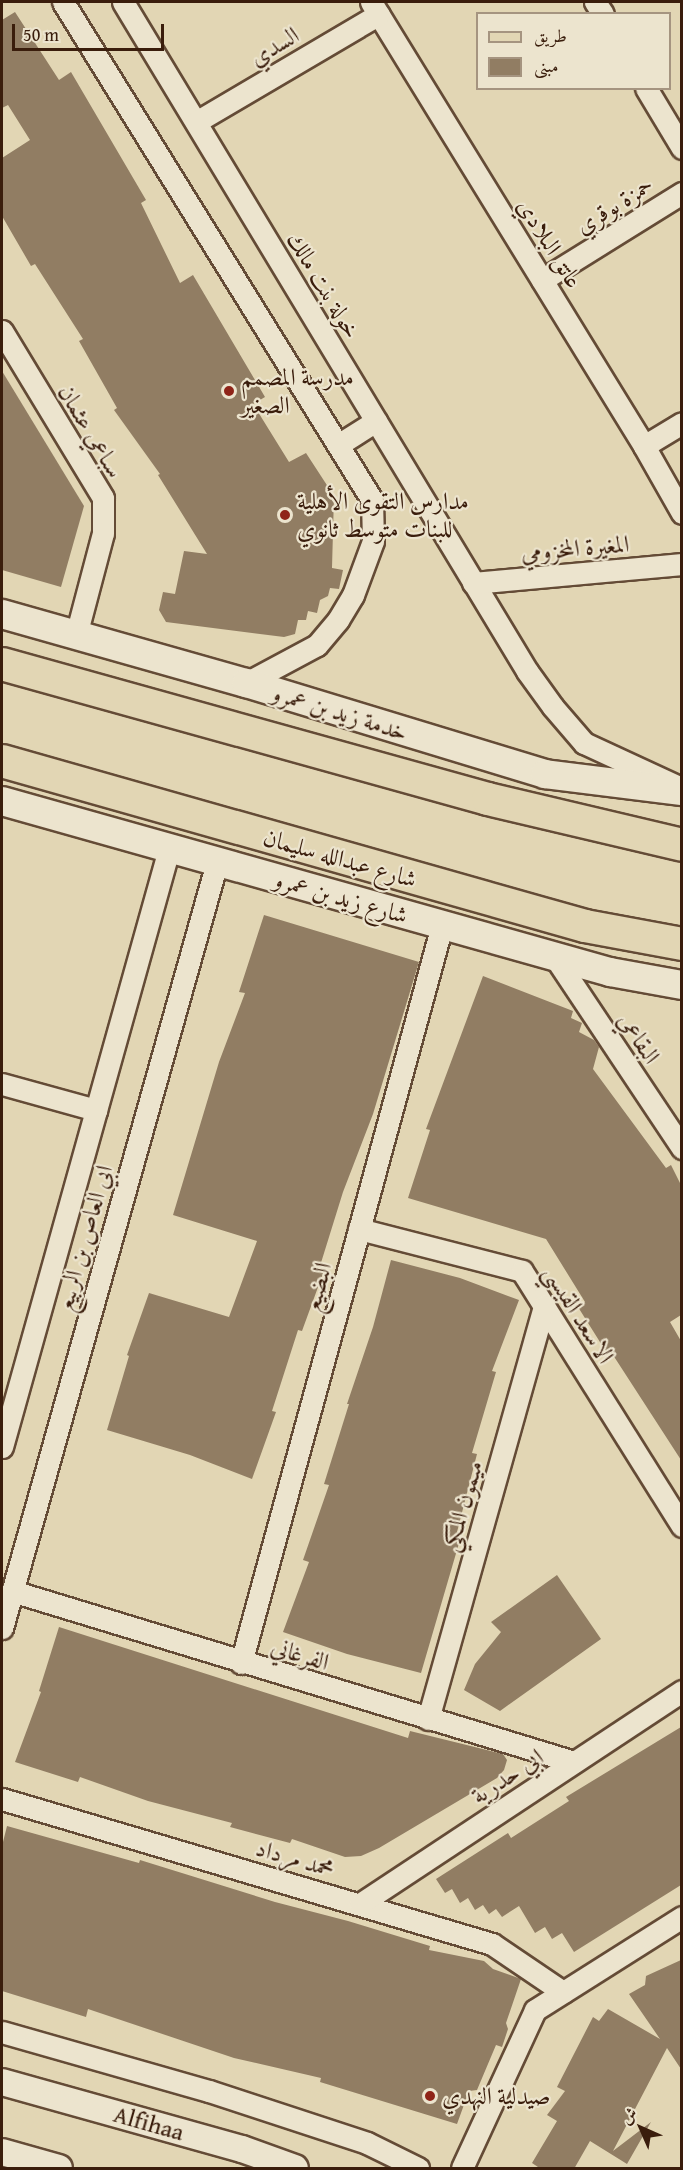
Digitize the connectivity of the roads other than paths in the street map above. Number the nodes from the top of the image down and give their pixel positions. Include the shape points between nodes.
1 (63, 2) edge
2 (123, 2) edge
3 (375, 8) edge
4 (647, 90) edge
5 (196, 122) junction
6 (681, 148) edge
7 (681, 193) edge
8 (542, 280) junction
9 (4, 339) edge
10 (376, 421) junction
11 (681, 423) edge
12 (338, 445) junction
13 (644, 446) junction
14 (681, 513) edge
15 (681, 564) edge
16 (473, 583) junction
17 (2, 614) edge
18 (76, 635) junction
19 (2, 664) edge
20 (246, 683) junction
21 (2, 760) edge
22 (681, 789) edge
23 (2, 801) edge
24 (681, 845) edge
25 (169, 849) junction
26 (217, 862) junction
27 (442, 925) junction
28 (681, 944) edge
29 (554, 956) junction
30 (681, 985) edge
31 (2, 1083) edge
32 (96, 1110) junction
33 (681, 1148) edge
34 (359, 1229) junction
35 (544, 1306) junction
36 (2, 1447) edge
37 (681, 1526) edge
38 (12, 1591) junction
39 (2, 1629) edge
40 (242, 1663) junction
41 (681, 1691) edge
42 (429, 1719) junction
43 (574, 1762) junction
44 (2, 1799) edge
45 (360, 1904) junction
46 (681, 1917) edge
47 (563, 1992) junction
48 (2, 2032) edge
49 (2, 2082) edge
50 (2, 2152) edge
51 (259, 2162) edge
52 (59, 2169) edge
53 (296, 2169) edge
54 (418, 2169) edge
55 (462, 2169) edge

1 - 12 street
2 - 5 street, خولة بنت مالك
3 - 5 street, السدي
3 - 8 street, عاتق البلادي
4 - 6 street
5 - 10 street, خولة بنت مالك
7 - 8 street, حمزة بوقري
8 - 13 street, عاتق البلادي
9 - 18 street, سباعي عثمان via 103,498 103,533
10 - 12 street
10 - 16 street, خولة بنت مالك
11 - 13 street
12 - 20 street via 372,500 373,541 353,595 317,645
13 - 14 street, عاتق البلادي
15 - 16 street, المغيرة المخزومي
16 - 22 street, خولة بنت مالك via 527,671 584,743
17 - 18 main road, خدمة زيد بن عمرو
18 - 20 main road, خدمة زيد بن عمرو
19 - 24 main road via 488,798
20 - 22 main road, خدمة زيد بن عمرو via 545,774
21 - 28 main road, شارع عبدالله سليمان via 585,926
23 - 25 main road, شارع زيد بن عمرو
25 - 26 main road, شارع زيد بن عمرو
25 - 32 street, ابي العاص بن الربيع
26 - 27 main road, شارع زيد بن عمرو
26 - 38 street, ابي العاص بن الربيع
27 - 29 main road, شارع زيد بن عمرو
27 - 34 street, البضيع
29 - 30 main road, شارع زيد بن عمرو via 610,972
29 - 33 street, البقاعي
31 - 32 street
32 - 36 street, ابي العاص بن الربيع
34 - 35 street, الاسعد القيسي via 522,1270
34 - 40 street, البضيع
35 - 37 street, الاسعد القيسي
35 - 42 street, ميمون المكي
38 - 39 street, ابي العاص بن الربيع
38 - 40 street, الفرغاني
40 - 42 street, الفرغاني
41 - 43 street, ابي حدرية
42 - 43 street, الفرغاني
43 - 45 street, ابي حدرية
44 - 45 street, محمد مرداد
45 - 47 street, محمد مرداد via 492,1944
46 - 47 street
47 - 55 street via 535,2010
48 - 54 street via 209,2091 367,2143
49 - 51 street, Alfihaa
50 - 52 street
51 - 53 street, Alfihaa

